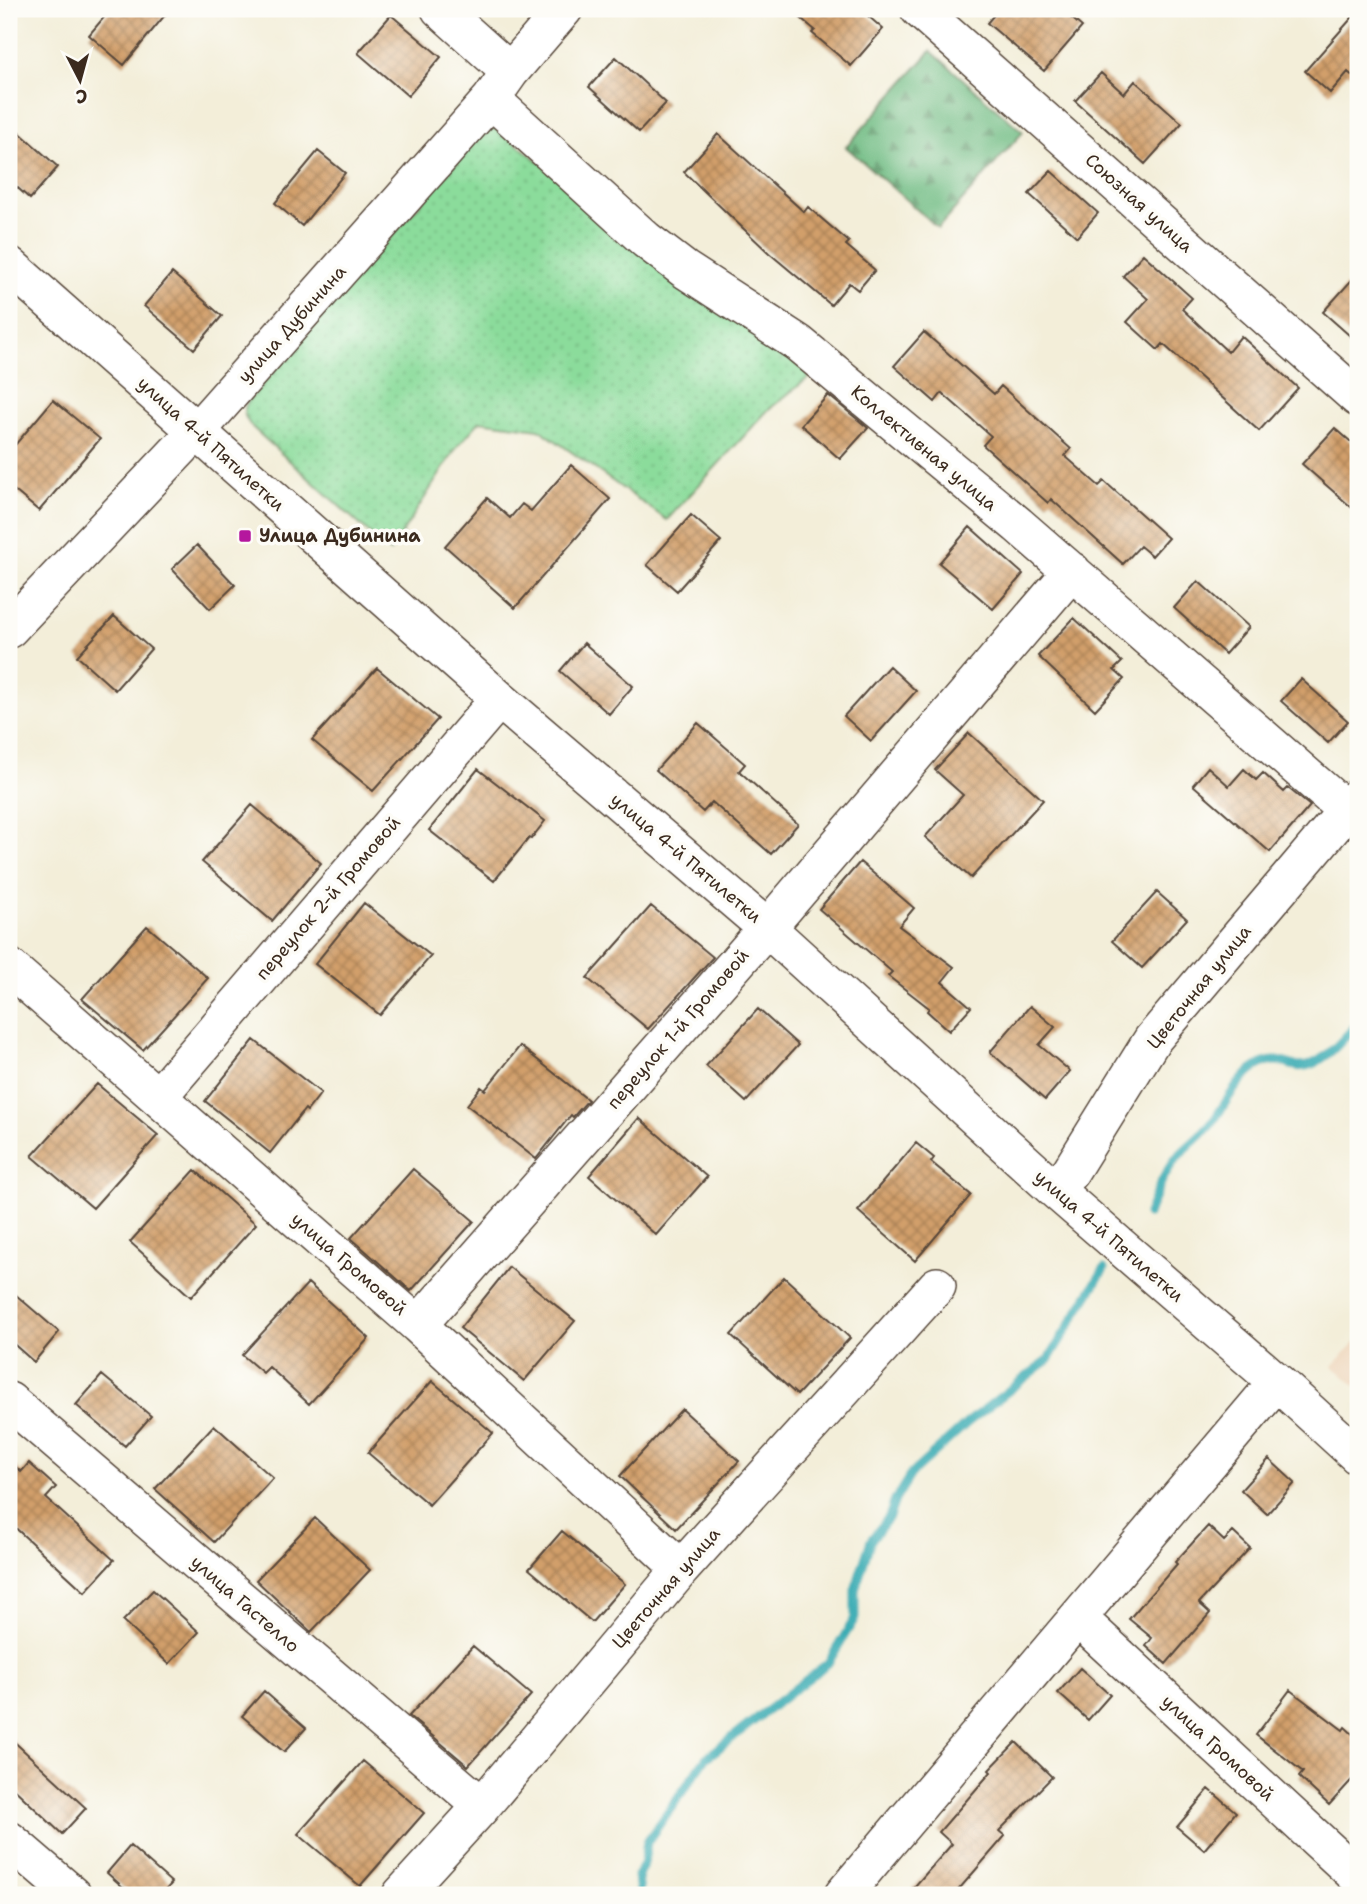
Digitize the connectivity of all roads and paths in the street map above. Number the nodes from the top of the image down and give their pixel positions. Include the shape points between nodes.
1 (440, 9) edge
2 (564, 9) edge
3 (919, 9) edge
4 (500, 85) junction
5 (9, 265) edge
6 (1358, 398) edge
7 (196, 432) junction
8 (1072, 571) junction
9 (15, 610) edge
10 (499, 699) junction
11 (1352, 804) edge
12 (767, 928) junction
13 (9, 967) edge
14 (158, 1097) junction
15 (1054, 1189) junction
16 (937, 1286) dead end
17 (418, 1325) junction
18 (1278, 1382) junction
19 (9, 1401) edge
20 (1358, 1456) edge
21 (681, 1569) junction
22 (1079, 1619) junction
23 (482, 1806) junction
24 (9, 1840) edge
25 (1358, 1877) edge
26 (73, 1895) edge
27 (401, 1895) edge
28 (843, 1895) edge

1 - 4 street, Коллективная улица
2 - 4 street, улица Дубинина
3 - 6 street, Союзная улица
4 - 7 street, улица Дубинина
4 - 8 street, Коллективная улица via 646,240 797,343
5 - 7 street, улица 4-й Пятилетки
7 - 9 street, улица Дубинина
7 - 10 street, улица 4-й Пятилетки
8 - 11 street, Коллективная улица
8 - 12 street, переулок 1-й Громовой
10 - 12 street, улица 4-й Пятилетки
10 - 14 street, переулок 2-й Громовой
11 - 15 street, Цветочная улица via 1152,1040 1070,1172
12 - 15 street, улица 4-й Пятилетки
12 - 17 street, переулок 1-й Громовой
13 - 14 street, улица Громовой
14 - 17 street, улица Громовой
15 - 18 street, улица 4-й Пятилетки
16 - 21 street, Цветочная улица
17 - 21 street, улица Громовой
18 - 20 street, улица 4-й Пятилетки
18 - 22 street
19 - 23 street, улица Гастелло
21 - 23 street, Цветочная улица
22 - 25 street, улица Громовой
22 - 28 street
23 - 27 street, Цветочная улица
24 - 26 street

